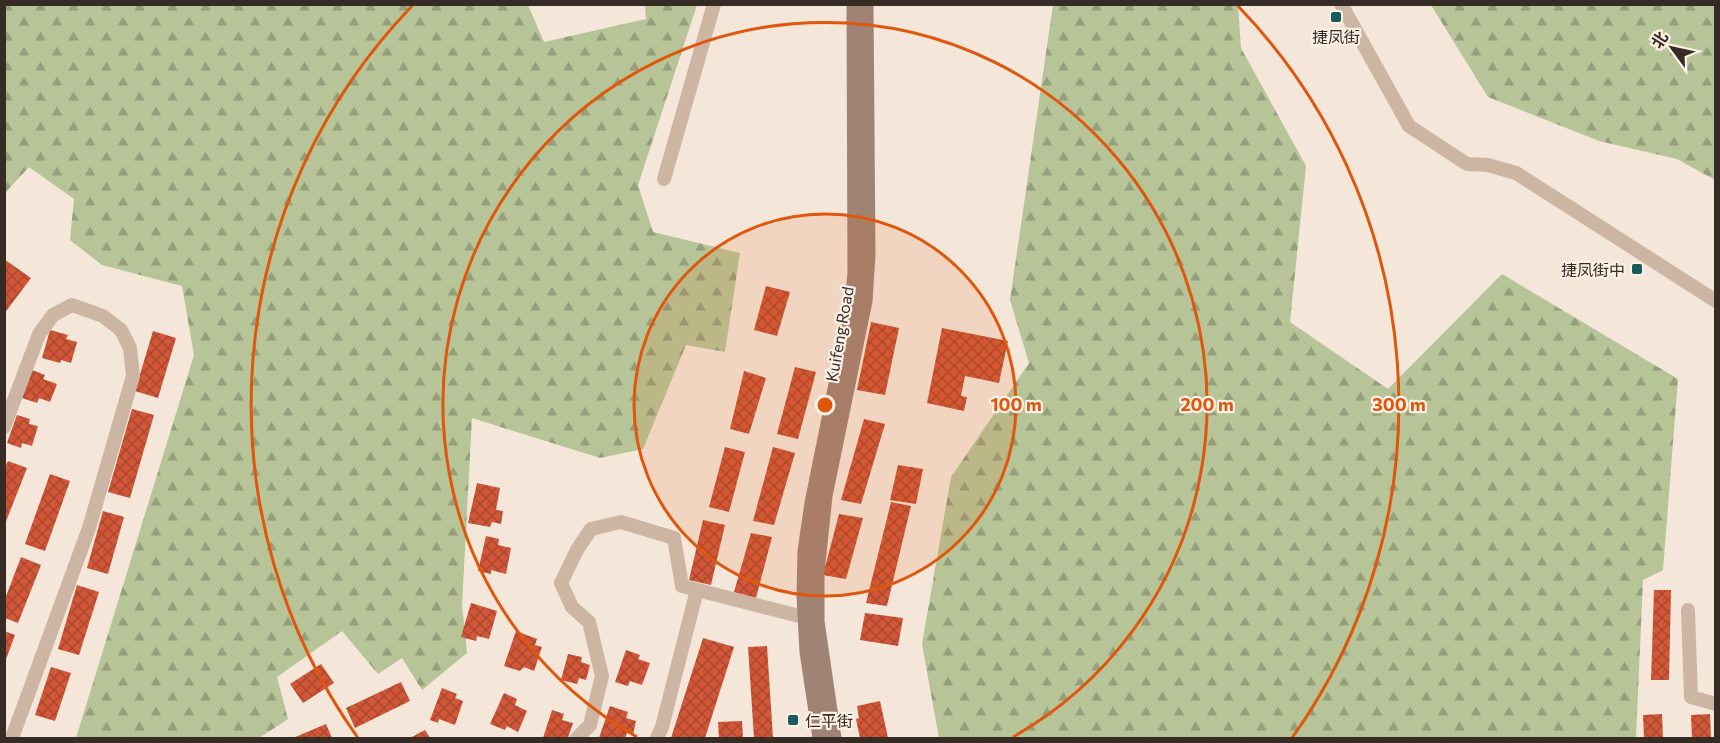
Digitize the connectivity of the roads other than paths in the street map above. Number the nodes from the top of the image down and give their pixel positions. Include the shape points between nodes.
1 (714, 4) edge
2 (854, 4) edge
3 (866, 4) edge
4 (1341, 4) edge
5 (664, 178) dead end
6 (1716, 301) edge
7 (4, 427) edge
8 (697, 590) junction
9 (1688, 610) dead end
10 (811, 619) junction
11 (1716, 704) edge
12 (12, 738) edge
13 (577, 738) edge
14 (657, 738) edge
15 (820, 738) edge
16 (834, 738) edge

1 - 5 street
2 - 10 main road, Kuifeng Road via 855,273 805,552 804,596
3 - 10 main road, Kuifeng Road via 865,301 825,496
4 - 6 street via 1409,126 1467,164 1516,173
7 - 12 street via 39,334 53,315 72,305 103,316 121,330 130,348 133,375 89,528
8 - 10 street
8 - 13 street via 682,586 674,538 621,522 591,529 561,583 572,607 589,622 602,676 590,725
8 - 14 street
9 - 11 street via 1691,697
10 - 15 main road, Kuifeng Road via 807,652
10 - 16 main road, Kuifeng Road

